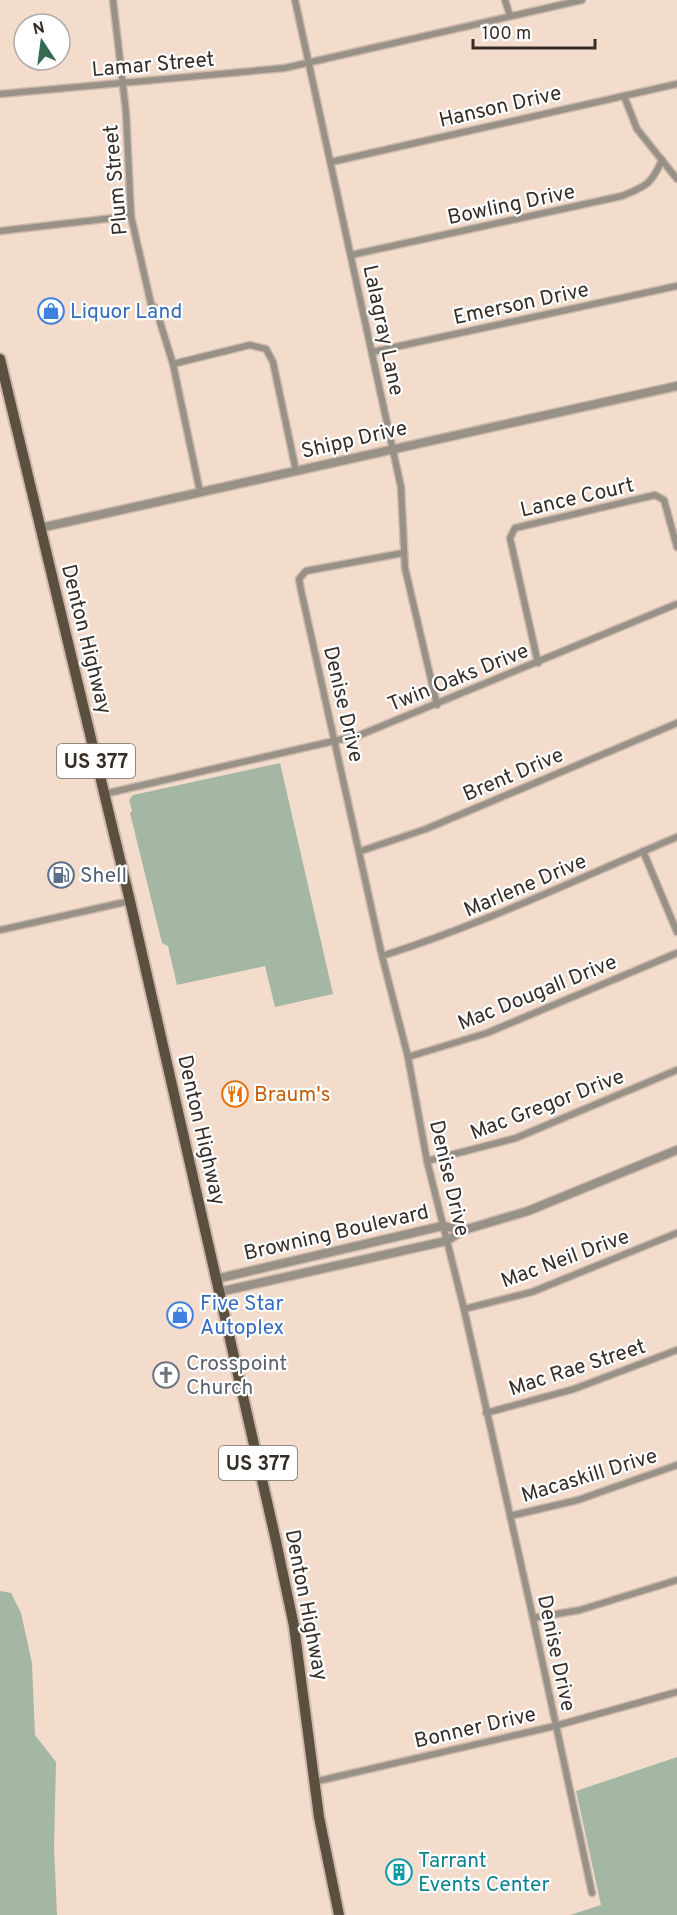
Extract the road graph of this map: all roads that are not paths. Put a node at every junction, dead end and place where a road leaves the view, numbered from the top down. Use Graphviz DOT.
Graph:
graph roads {
  1 [pos="113,0"];
  2 [pos="295,0"];
  3 [pos="505,0"];
  4 [pos="582,0"];
  5 [pos="510,16"];
  6 [pos="308,64"];
  7 [pos="123,83"];
  8 [pos="677,84"];
  9 [pos="0,94"];
  10 [pos="624,96"];
  11 [pos="662,160"];
  12 [pos="331,162"];
  13 [pos="677,179"];
  14 [pos="131,216"];
  15 [pos="0,231"];
  16 [pos="351,255"];
  17 [pos="677,286"];
  18 [pos="372,352"];
  19 [pos="0,359"];
  20 [pos="174,364"];
  21 [pos="677,386"];
  22 [pos="393,449"];
  23 [pos="296,471"];
  24 [pos="200,492"];
  25 [pos="40,528"];
  26 [pos="677,547"];
  27 [pos="403,553"];
  28 [pos="677,604"];
  29 [pos="538,663"];
  30 [pos="437,705"];
  31 [pos="677,723"];
  32 [pos="336,741"];
  33 [pos="104,794"];
  34 [pos="677,837"];
  35 [pos="361,851"];
  36 [pos="643,851"];
  37 [pos="130,901"];
  38 [pos="0,930"];
  39 [pos="677,932"];
  40 [pos="677,953"];
  41 [pos="382,956"];
  42 [pos="408,1057"];
  43 [pos="677,1070"];
  44 [pos="677,1150"];
  45 [pos="427,1161"];
  46 [pos="442,1226"];
  47 [pos="464,1230"];
  48 [pos="677,1233"];
  49 [pos="446,1241"];
  50 [pos="319,1255"];
  51 [pos="323,1269"];
  52 [pos="216,1279"];
  53 [pos="219,1292"];
  54 [pos="464,1310"];
  55 [pos="677,1350"];
  56 [pos="486,1413"];
  57 [pos="677,1465"];
  58 [pos="510,1516"];
  59 [pos="677,1580"];
  60 [pos="533,1618"];
  61 [pos="677,1692"];
  62 [pos="555,1726"];
  63 [pos="314,1782"];
  64 [pos="592,1893"];
  65 [pos="339,1915"];
  1 -- 7 [label="street, Plum Street"];
  2 -- 6 [label="street, Lalagray Lane"];
  3 -- 5 [label="street"];
  4 -- 5 [label="street, Lamar Street"];
  5 -- 6 [label="street, Lamar Street"];
  6 -- 7 [label="street, Lamar Street"];
  6 -- 12 [label="street, Lalagray Lane"];
  7 -- 9 [label="street, Lamar Street"];
  7 -- 14 [label="street, Plum Street"];
  8 -- 10 [label="street, Hanson Drive"];
  10 -- 11 [label="street"];
  10 -- 12 [label="street, Hanson Drive"];
  11 -- 13 [label="street"];
  11 -- 16 [label="street, Bowling Drive"];
  12 -- 16 [label="street, Lalagray Lane"];
  14 -- 15 [label="street"];
  14 -- 20 [label="street, Plum Street"];
  16 -- 18 [label="street, Lalagray Lane"];
  17 -- 18 [label="street, Emerson Drive"];
  18 -- 22 [label="street, Lalagray Lane"];
  19 -- 25 [label="main road, Denton Highway / US 377"];
  20 -- 23 [label="street"];
  20 -- 24 [label="street, Plum Street"];
  21 -- 22 [label="street, Shipp Drive"];
  22 -- 23 [label="street, Shipp Drive"];
  22 -- 27 [label="street, Lalagray Lane"];
  23 -- 24 [label="street, Shipp Drive"];
  24 -- 25 [label="street, Shipp Drive"];
  25 -- 33 [label="main road, Denton Highway / US 377"];
  26 -- 29 [label="street, Lance Court"];
  27 -- 30 [label="street, Lalagray Lane"];
  27 -- 32 [label="street, Denise Drive"];
  28 -- 29 [label="street, Twin Oaks Drive"];
  29 -- 30 [label="street, Twin Oaks Drive"];
  30 -- 32 [label="street, Twin Oaks Drive"];
  31 -- 35 [label="street, Brent Drive"];
  32 -- 33 [label="street, Twin Oaks Drive"];
  32 -- 35 [label="street, Denise Drive"];
  33 -- 37 [label="main road, Denton Highway / US 377"];
  34 -- 36 [label="street, Marlene Drive"];
  35 -- 41 [label="street, Denise Drive"];
  36 -- 39 [label="street"];
  36 -- 41 [label="street, Marlene Drive"];
  37 -- 38 [label="street"];
  37 -- 52 [label="main road, Denton Highway / US 377"];
  40 -- 42 [label="street, Mac Dougall Drive"];
  41 -- 42 [label="street, Denise Drive"];
  42 -- 45 [label="street, Denise Drive"];
  43 -- 45 [label="street, Mac Gregor Drive"];
  44 -- 47 [label="street, Browning Boulevard"];
  45 -- 46 [label="street, Denise Drive"];
  46 -- 47 [label="street, Browning Boulevard"];
  46 -- 49 [label="street, Denise Drive"];
  46 -- 50 [label="street, Browning Boulevard"];
  47 -- 49 [label="street, Browning Boulevard"];
  48 -- 54 [label="street, Mac Neil Drive"];
  49 -- 51 [label="street, Browning Boulevard"];
  49 -- 54 [label="street, Denise Drive"];
  50 -- 51 [label="street"];
  50 -- 52 [label="street, Browning Boulevard"];
  51 -- 53 [label="street, Browning Boulevard"];
  52 -- 53 [label="main road, Denton Highway / US 377"];
  53 -- 63 [label="main road, Denton Highway / US 377"];
  54 -- 56 [label="street, Denise Drive"];
  55 -- 56 [label="street, Mac Rae Street"];
  56 -- 58 [label="street, Denise Drive"];
  57 -- 58 [label="street, Macaskill Drive"];
  58 -- 60 [label="street, Denise Drive"];
  59 -- 60 [label="street"];
  60 -- 62 [label="street, Denise Drive"];
  61 -- 62 [label="street, Bonner Drive"];
  62 -- 63 [label="street, Bonner Drive"];
  62 -- 64 [label="street, Denise Drive"];
  63 -- 65 [label="main road, Denton Highway / US 377"];
}
